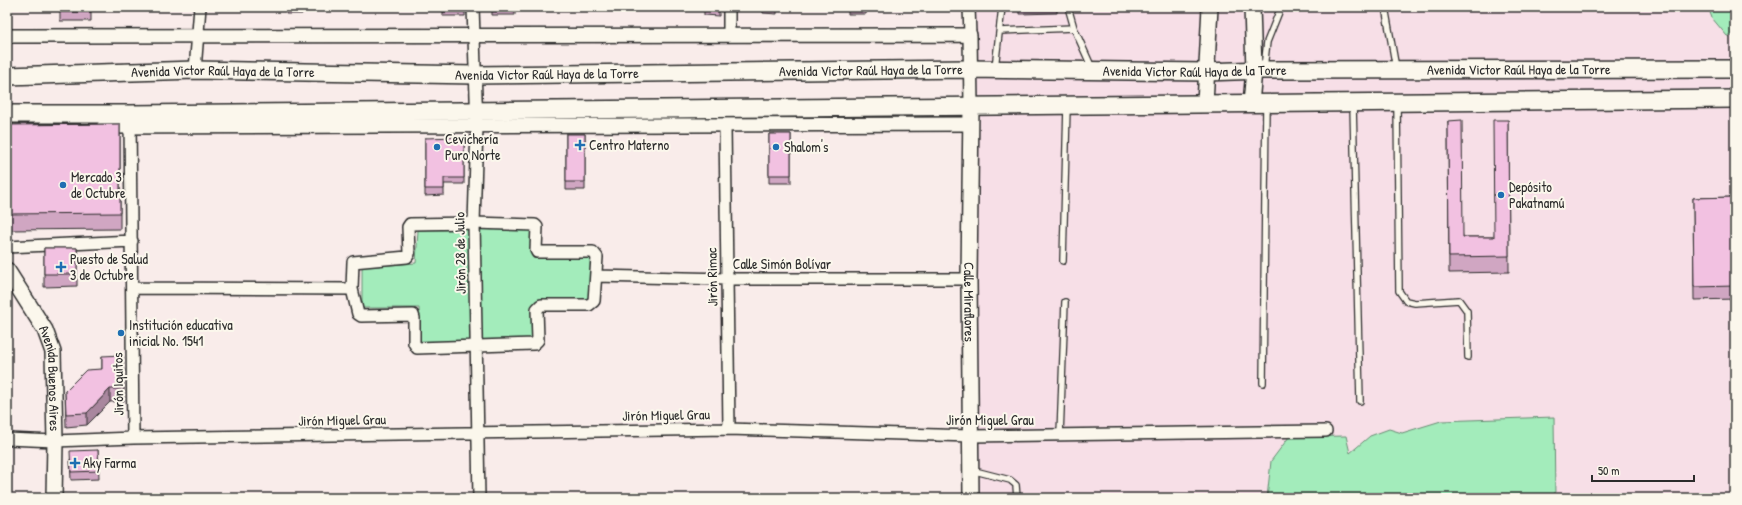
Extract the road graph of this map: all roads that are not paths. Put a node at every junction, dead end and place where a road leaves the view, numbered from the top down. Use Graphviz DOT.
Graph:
graph roads {
  1 [pos="200,7"];
  2 [pos="473,7"];
  3 [pos="729,7"];
  4 [pos="969,7"];
  5 [pos="1002,7"];
  6 [pos="1068,7"];
  7 [pos="1210,7"];
  8 [pos="1252,7"];
  9 [pos="1281,7"];
  10 [pos="1385,7"];
  11 [pos="1074,28"];
  12 [pos="1000,31"];
  13 [pos="198,35"];
  14 [pos="970,35"];
  15 [pos="7,36"];
  16 [pos="474,36"];
  17 [pos="729,36"];
  18 [pos="969,69"];
  19 [pos="995,69"];
  20 [pos="1735,69"];
  21 [pos="195,70"];
  22 [pos="1259,70"];
  23 [pos="1397,70"];
  24 [pos="1093,71"];
  25 [pos="1206,72"];
  26 [pos="7,76"];
  27 [pos="475,76"];
  28 [pos="1735,99"];
  29 [pos="1397,102"];
  30 [pos="1353,103"];
  31 [pos="1206,104"];
  32 [pos="1258,104"];
  33 [pos="1067,105"];
  34 [pos="971,106"];
  35 [pos="7,114"];
  36 [pos="476,119"];
  37 [pos="130,120"];
  38 [pos="971,124"];
  39 [pos="725,126"];
  40 [pos="84,127"];
  41 [pos="474,223"];
  42 [pos="132,241"];
  43 [pos="7,247"];
  44 [pos="1063,261"];
  45 [pos="8,274"];
  46 [pos="596,276"];
  47 [pos="727,279"];
  48 [pos="969,279"];
  49 [pos="132,288"];
  50 [pos="352,289"];
  51 [pos="1065,302"];
  52 [pos="477,346"];
  53 [pos="1468,357"];
  54 [pos="1263,383"];
  55 [pos="1360,401"];
  56 [pos="729,428"];
  57 [pos="1326,431"];
  58 [pos="477,434"];
  59 [pos="1060,435"];
  60 [pos="971,436"];
  61 [pos="134,438"];
  62 [pos="7,439"];
  63 [pos="55,441"];
  64 [pos="971,470"];
  65 [pos="54,498"];
  66 [pos="479,498"];
  67 [pos="971,498"];
  68 [pos="1017,498"];
  1 -- 13 [label="street"];
  2 -- 16 [label="street, Jirón 28 de Julio"];
  3 -- 17 [label="street"];
  4 -- 14 [label="street"];
  5 -- 12 [label="lane"];
  6 -- 11 [label="lane"];
  7 -- 25 [label="main road"];
  8 -- 22 [label="main road"];
  9 -- 22 [label="lane"];
  10 -- 23 [label="lane"];
  11 -- 12 [label="lane"];
  11 -- 24 [label="lane"];
  12 -- 19 [label="lane"];
  13 -- 15 [label="street"];
  13 -- 16 [label="street"];
  13 -- 21 [label="street"];
  14 -- 17 [label="street"];
  14 -- 18 [label="street"];
  16 -- 17 [label="street"];
  16 -- 27 [label="street, Jirón 28 de Julio"];
  18 -- 19 [label="main road, Avenida Victor Raúl Haya de la Torre"];
  18 -- 27 [label="main road, Avenida Victor Raúl Haya de la Torre"];
  18 -- 34 [label="street"];
  19 -- 24 [label="main road, Avenida Victor Raúl Haya de la Torre"];
  20 -- 23 [label="main road, Avenida Victor Raúl Haya de la Torre"];
  21 -- 26 [label="main road, Avenida Victor Raúl Haya de la Torre"];
  21 -- 27 [label="main road, Avenida Victor Raúl Haya de la Torre"];
  22 -- 23 [label="main road, Avenida Victor Raúl Haya de la Torre"];
  22 -- 25 [label="main road, Avenida Victor Raúl Haya de la Torre"];
  22 -- 32 [label="main road"];
  24 -- 25 [label="main road, Avenida Victor Raúl Haya de la Torre"];
  25 -- 31 [label="main road"];
  27 -- 36 [label="street, Jirón 28 de Julio"];
  28 -- 29 [label="main road"];
  29 -- 30 [label="main road"];
  29 -- 53 [label="lane"];
  30 -- 32 [label="main road"];
  30 -- 55 [label="lane"];
  31 -- 32 [label="main road"];
  31 -- 33 [label="main road"];
  32 -- 54 [label="lane"];
  33 -- 34 [label="main road"];
  33 -- 44 [label="lane"];
  34 -- 36 [label="main road"];
  34 -- 38 [label="main road, Calle Miraflores"];
  35 -- 37 [label="main road"];
  36 -- 37 [label="main road"];
  36 -- 39 [label="street"];
  36 -- 41 [label="street, Jirón 28 de Julio"];
  37 -- 40 [label="street"];
  37 -- 42 [label="street, Jirón Iquitos"];
  38 -- 39 [label="street"];
  38 -- 48 [label="main road, Calle Miraflores"];
  39 -- 47 [label="street, Jirón Rimac"];
  41 -- 46 [label="street"];
  41 -- 50 [label="street"];
  41 -- 52 [label="street, Jirón 28 de Julio"];
  42 -- 43 [label="street"];
  42 -- 49 [label="street, Jirón Iquitos"];
  45 -- 63 [label="main road, Avenida Buenos Aires"];
  46 -- 47 [label="street, Calle Simón Bolívar"];
  46 -- 52 [label="street"];
  47 -- 48 [label="street, Calle Simón Bolívar"];
  47 -- 56 [label="street, Jirón Rimac"];
  48 -- 60 [label="main road, Calle Miraflores"];
  49 -- 50 [label="street"];
  49 -- 61 [label="street, Jirón Iquitos"];
  50 -- 52 [label="street"];
  51 -- 59 [label="lane"];
  52 -- 58 [label="street, Jirón 28 de Julio"];
  56 -- 58 [label="street, Jirón Miguel Grau"];
  56 -- 60 [label="street, Jirón Miguel Grau"];
  57 -- 59 [label="street, Jirón Miguel Grau"];
  58 -- 61 [label="street, Jirón Miguel Grau"];
  58 -- 66 [label="street, Jirón 28 de Julio"];
  59 -- 60 [label="street, Jirón Miguel Grau"];
  60 -- 64 [label="main road, Calle Miraflores"];
  61 -- 63 [label="street, Jirón Miguel Grau"];
  62 -- 63 [label="street, Jirón Miguel Grau"];
  63 -- 65 [label="main road, Avenida Buenos Aires"];
  64 -- 67 [label="main road, Calle Miraflores"];
  64 -- 68 [label="lane"];
}
